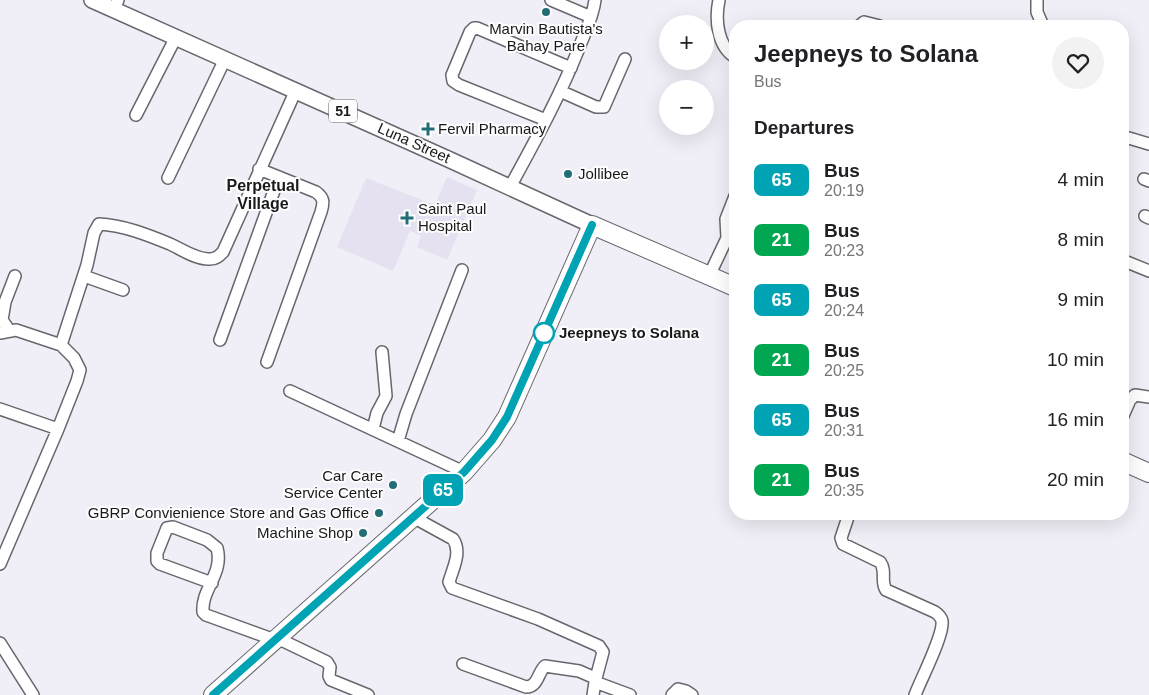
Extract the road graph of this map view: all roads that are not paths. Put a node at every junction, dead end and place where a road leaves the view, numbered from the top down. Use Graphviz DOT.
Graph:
graph roads {
  1 [pos="92,0"];
  2 [pos="552,0"];
  3 [pos="595,0"];
  4 [pos="719,0"];
  5 [pos="1037,0"];
  6 [pos="116,5"];
  7 [pos="591,17"];
  8 [pos="1040,20"];
  9 [pos="176,37"];
  10 [pos="729,52"];
  11 [pos="225,59"];
  12 [pos="625,59"];
  13 [pos="571,68"];
  14 [pos="296,90"];
  15 [pos="560,91"];
  16 [pos="136,116"];
  17 [pos="546,120"];
  18 [pos="1129,138"];
  19 [pos="1149,144"];
  20 [pos="259,169"];
  21 [pos="279,177"];
  22 [pos="168,178"];
  23 [pos="510,187"];
  24 [pos="729,211"];
  25 [pos="592,225"];
  26 [pos="1129,263"];
  27 [pos="462,270"];
  28 [pos="1149,271"];
  29 [pos="15,276"];
  30 [pos="84,276"];
  31 [pos="710,276"];
  32 [pos="729,284"];
  33 [pos="123,290"];
  34 [pos="4,331"];
  35 [pos="220,340"];
  36 [pos="60,345"];
  37 [pos="382,352"];
  38 [pos="267,362"];
  39 [pos="290,391"];
  40 [pos="1149,397"];
  41 [pos="1129,402"];
  42 [pos="0,409"];
  43 [pos="58,429"];
  44 [pos="373,429"];
  45 [pos="398,441"];
  46 [pos="1129,464"];
  47 [pos="464,472"];
  48 [pos="1149,473"];
  49 [pos="413,517"];
  50 [pos="847,520"];
  51 [pos="0,564"];
  52 [pos="212,583"];
  53 [pos="276,639"];
  54 [pos="0,643"];
  55 [pos="463,664"];
  56 [pos="595,680"];
  57 [pos="33,695"];
  58 [pos="213,695"];
  59 [pos="368,695"];
  60 [pos="593,695"];
  61 [pos="630,695"];
  62 [pos="672,695"];
  63 [pos="692,695"];
  64 [pos="915,695"];
  1 -- 6 [label="main road, Luna Street / 51"];
  2 -- 7 [label="street"];
  3 -- 7 [label="street"];
  4 -- 10 [label="street"];
  5 -- 8 [label="street"];
  6 -- 9 [label="main road, Luna Street / 51"];
  7 -- 13 [label="street"];
  9 -- 11 [label="main road, Luna Street / 51"];
  9 -- 16 [label="street"];
  11 -- 14 [label="main road, Luna Street / 51"];
  11 -- 22 [label="street"];
  12 -- 15 [label="street"];
  13 -- 15 [label="street"];
  13 -- 17 [label="street"];
  14 -- 20 [label="street"];
  14 -- 23 [label="main road, Luna Street / 51"];
  15 -- 17 [label="street"];
  17 -- 23 [label="street"];
  18 -- 19 [label="street"];
  20 -- 21 [label="street"];
  20 -- 30 [label="street"];
  21 -- 35 [label="street"];
  21 -- 38 [label="street"];
  23 -- 25 [label="main road, Luna Street / 51"];
  24 -- 31 [label="street"];
  25 -- 31 [label="highway, Luna Street / 51"];
  25 -- 47 [label="highway"];
  26 -- 28 [label="street"];
  27 -- 45 [label="street"];
  29 -- 34 [label="street"];
  30 -- 33 [label="street"];
  30 -- 36 [label="street"];
  31 -- 32 [label="highway, Luna Street / 51"];
  34 -- 36 [label="street"];
  36 -- 43 [label="street"];
  37 -- 44 [label="street"];
  39 -- 44 [label="street"];
  40 -- 41 [label="street"];
  42 -- 43 [label="street"];
  43 -- 51 [label="street"];
  44 -- 45 [label="street"];
  45 -- 47 [label="street"];
  46 -- 48 [label="highway"];
  47 -- 49 [label="highway"];
  49 -- 53 [label="highway"];
  49 -- 56 [label="street"];
  50 -- 64 [label="street"];
  52 -- 52 [label="street"];
  52 -- 53 [label="street"];
  53 -- 58 [label="highway"];
  53 -- 59 [label="street"];
  54 -- 57 [label="street"];
  55 -- 56 [label="street"];
  56 -- 60 [label="street"];
  56 -- 61 [label="street"];
  62 -- 63 [label="street"];
}
